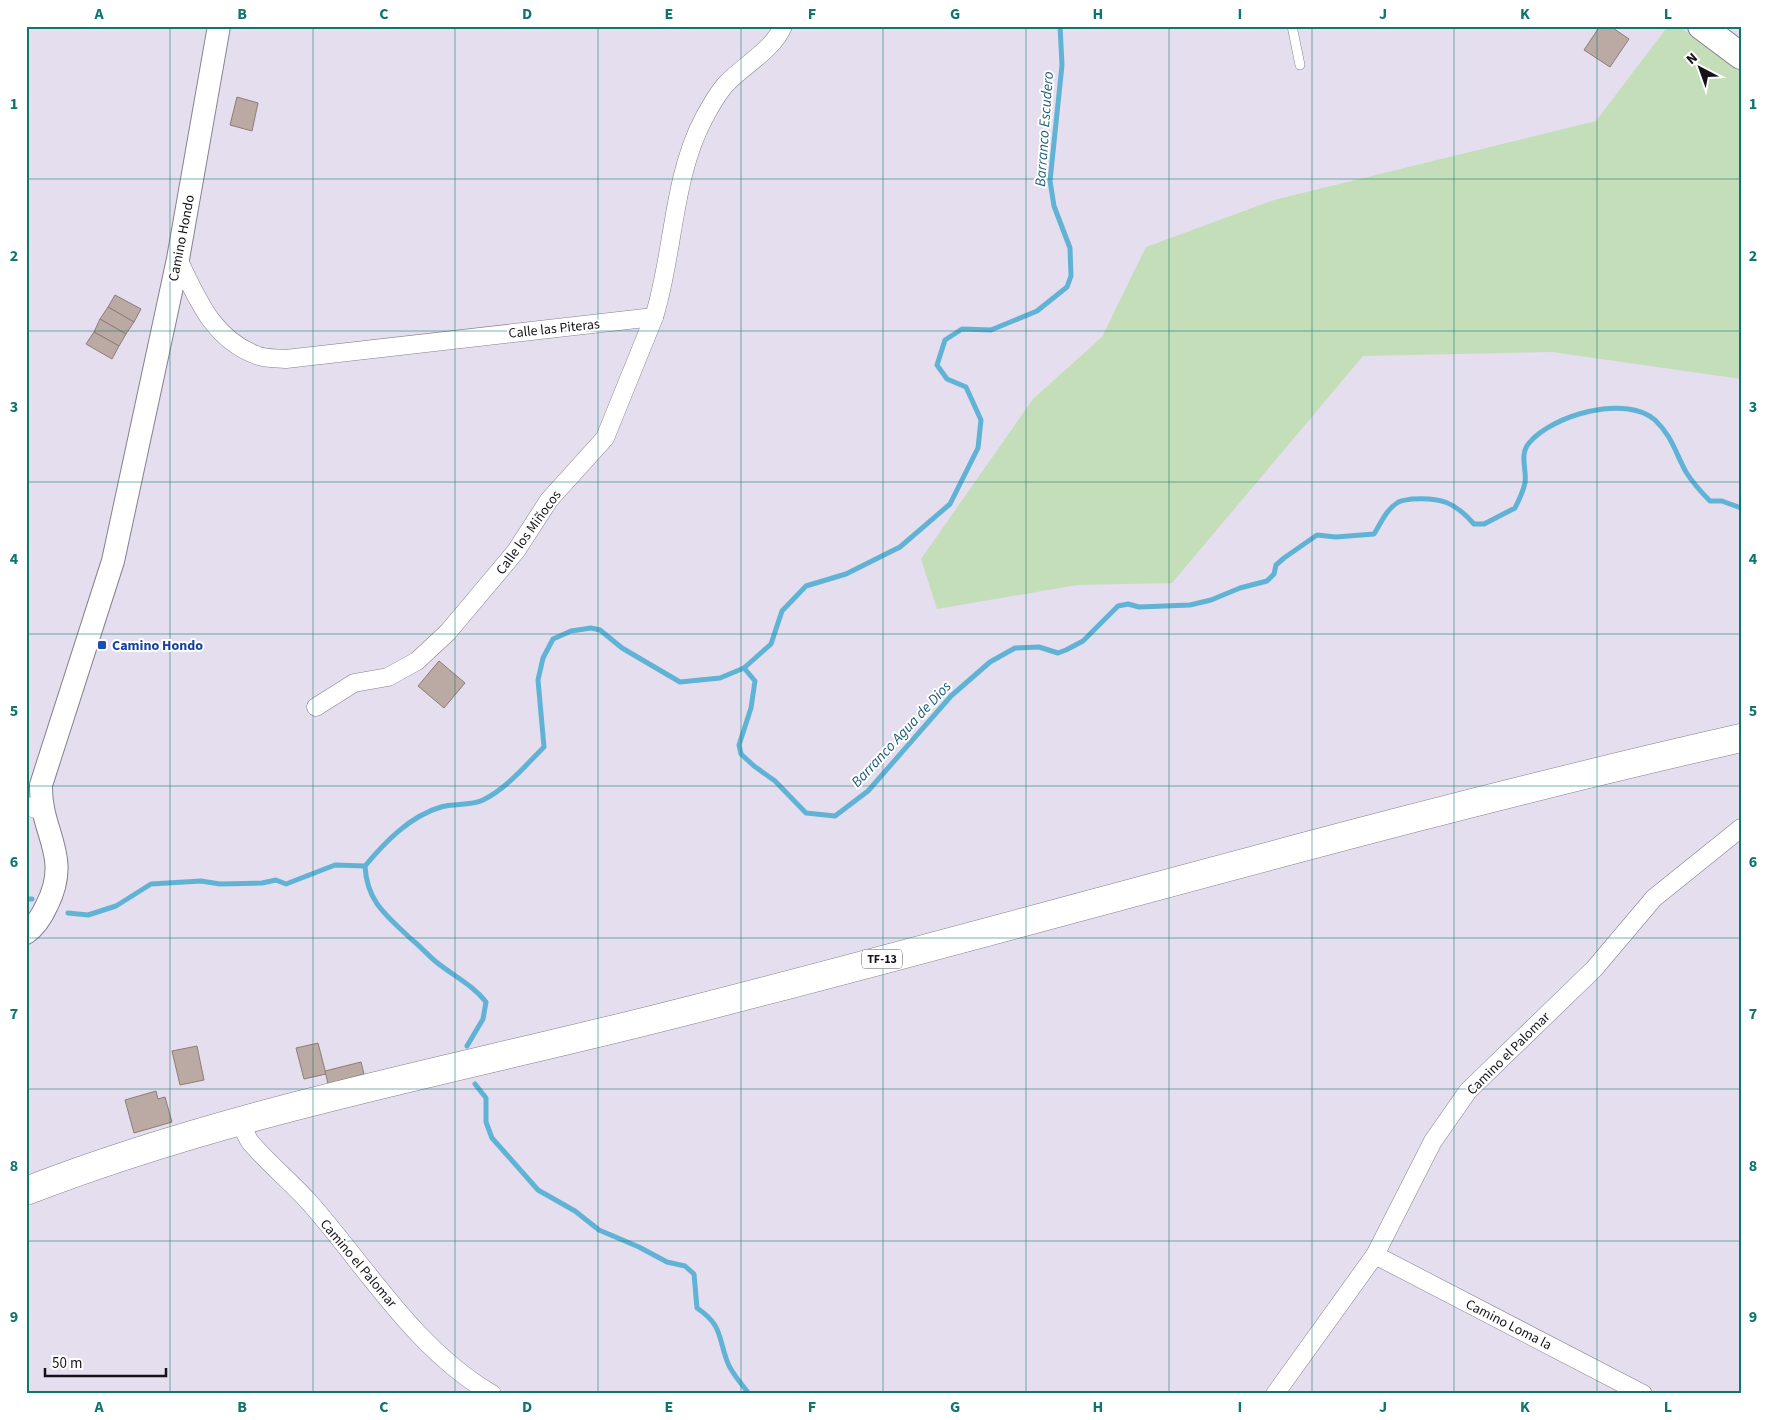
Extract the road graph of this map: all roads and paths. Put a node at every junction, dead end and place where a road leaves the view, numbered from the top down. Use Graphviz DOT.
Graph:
graph roads {
  1 [pos="218,26"];
  2 [pos="783,26"];
  3 [pos="1292,26"];
  4 [pos="1701,26"];
  5 [pos="1741,56"];
  6 [pos="1300,65"];
  7 [pos="178,259"];
  8 [pos="654,317"];
  9 [pos="316,707"];
  10 [pos="1741,738"];
  11 [pos="34,808"];
  12 [pos="1741,828"];
  13 [pos="26,933"];
  14 [pos="239,1119"];
  15 [pos="26,1191"];
  16 [pos="1375,1255"];
  17 [pos="492,1394"];
  18 [pos="1275,1394"];
  19 [pos="1643,1394"];
  1 -- 7 [label="street, Camino Hondo"];
  2 -- 8 [label="street"];
  3 -- 6 [label="lane"];
  4 -- 5 [label="main road"];
  7 -- 8 [label="street, Calle las Piteras"];
  7 -- 11 [label="street, Camino Hondo"];
  8 -- 9 [label="street, Calle los Miñocos"];
  10 -- 14 [label="main road, TF-13"];
  11 -- 13 [label="street, Camino Hondo"];
  12 -- 16 [label="street, Camino el Palomar"];
  14 -- 15 [label="main road, TF-13"];
  14 -- 17 [label="street, Camino el Palomar"];
  16 -- 18 [label="street, Camino el Palomar"];
  16 -- 19 [label="street, Camino Loma la"];
}
